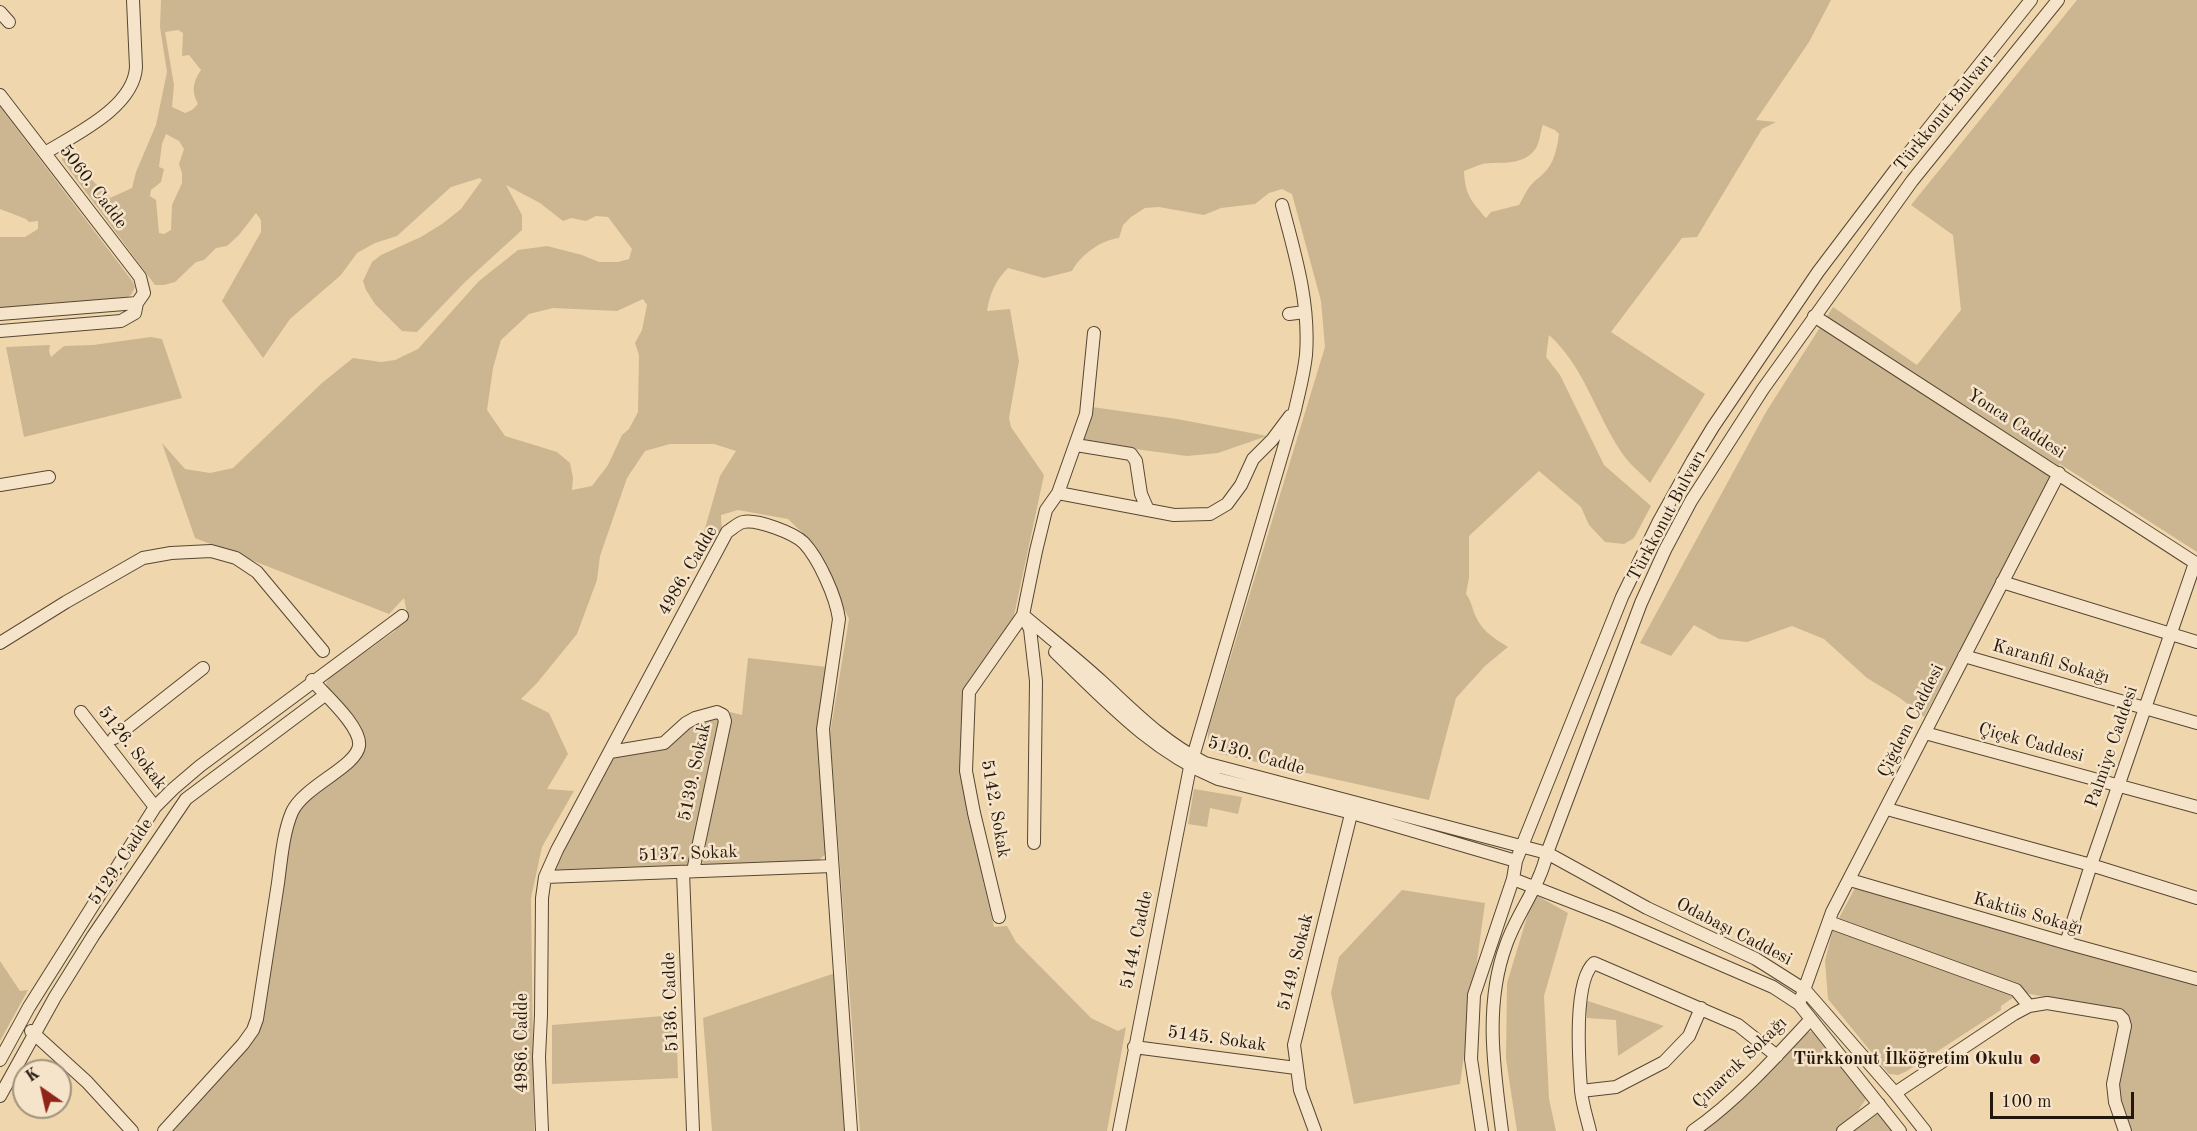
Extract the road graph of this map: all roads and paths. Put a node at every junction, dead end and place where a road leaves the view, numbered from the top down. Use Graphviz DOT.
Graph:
graph roads {
  1 [pos="133,0"];
  2 [pos="2031,0"];
  3 [pos="2058,0"];
  4 [pos="0,12"];
  5 [pos="9,22"];
  6 [pos="0,95"];
  7 [pos="45,153"];
  8 [pos="1282,205"];
  9 [pos="137,303"];
  10 [pos="1305,312"];
  11 [pos="0,314"];
  12 [pos="1289,314"];
  13 [pos="1814,316"];
  14 [pos="0,331"];
  15 [pos="1094,333"];
  16 [pos="1295,410"];
  17 [pos="1076,445"];
  18 [pos="2059,473"];
  19 [pos="49,477"];
  20 [pos="0,485"];
  21 [pos="1058,493"];
  22 [pos="1148,510"];
  23 [pos="2196,564"];
  24 [pos="2002,582"];
  25 [pos="1023,615"];
  26 [pos="402,616"];
  27 [pos="1030,629"];
  28 [pos="2171,633"];
  29 [pos="2197,642"];
  30 [pos="0,643"];
  31 [pos="323,651"];
  32 [pos="1964,657"];
  33 [pos="203,668"];
  34 [pos="312,680"];
  35 [pos="325,695"];
  36 [pos="2145,708"];
  37 [pos="81,712"];
  38 [pos="2197,723"];
  39 [pos="1925,733"];
  40 [pos="114,738"];
  41 [pos="610,752"];
  42 [pos="1192,762"];
  43 [pos="2118,785"];
  44 [pos="155,807"];
  45 [pos="2197,807"];
  46 [pos="1353,808"];
  47 [pos="1887,809"];
  48 [pos="1034,843"];
  49 [pos="1522,847"];
  50 [pos="1546,853"];
  51 [pos="1516,861"];
  52 [pos="2091,865"];
  53 [pos="832,866"];
  54 [pos="688,872"];
  55 [pos="545,878"];
  56 [pos="1513,879"];
  57 [pos="1850,880"];
  58 [pos="1534,887"];
  59 [pos="2197,898"];
  60 [pos="999,917"];
  61 [pos="1829,922"];
  62 [pos="2066,944"];
  63 [pos="2197,979"];
  64 [pos="1805,990"];
  65 [pos="1799,1004"];
  66 [pos="2029,1006"];
  67 [pos="1701,1008"];
  68 [pos="1811,1019"];
  69 [pos="20,1025"];
  70 [pos="35,1033"];
  71 [pos="1134,1047"];
  72 [pos="1777,1056"];
  73 [pos="0,1060"];
  74 [pos="1296,1068"];
  75 [pos="1581,1091"];
  76 [pos="1895,1093"];
  77 [pos="0,1096"];
  78 [pos="1879,1104"];
  79 [pos="132,1131"];
  80 [pos="164,1131"];
  81 [pos="542,1131"];
  82 [pos="693,1131"];
  83 [pos="851,1131"];
  84 [pos="1119,1131"];
  85 [pos="1315,1131"];
  86 [pos="1482,1131"];
  87 [pos="1502,1131"];
  88 [pos="1590,1131"];
  89 [pos="1693,1131"];
  90 [pos="1843,1131"];
  91 [pos="1900,1131"];
  92 [pos="1925,1131"];
  93 [pos="2125,1131"];
  1 -- 7 [label="street"];
  2 -- 49 [label="street, Türkkonut Bulvarı"];
  3 -- 13 [label="street, Türkkonut Bulvarı"];
  4 -- 5 [label="street"];
  6 -- 7 [label="street, 5060. Cadde"];
  7 -- 9 [label="street, 5060. Cadde"];
  8 -- 10 [label="street, 5144. Cadde"];
  9 -- 11 [label="street"];
  9 -- 14 [label="street"];
  10 -- 12 [label="street"];
  10 -- 16 [label="street, 5144. Cadde"];
  13 -- 18 [label="street, Yonca Caddesi"];
  13 -- 50 [label="street, Türkkonut Bulvarı"];
  15 -- 17 [label="street"];
  16 -- 22 [label="street"];
  16 -- 42 [label="street, 5144. Cadde"];
  17 -- 21 [label="street"];
  17 -- 22 [label="street"];
  18 -- 23 [label="street, Yonca Caddesi"];
  18 -- 24 [label="street, Çiğdem Caddesi"];
  19 -- 20 [label="street"];
  21 -- 22 [label="street"];
  21 -- 25 [label="street"];
  23 -- 28 [label="street, Palmiye Caddesi"];
  24 -- 28 [label="street"];
  24 -- 32 [label="street, Çiğdem Caddesi"];
  25 -- 27 [label="street"];
  25 -- 42 [label="street, 5130. Cadde"];
  25 -- 60 [label="street, 5142. Sokak"];
  26 -- 34 [label="street, 5129. Cadde"];
  27 -- 42 [label="street, 5130. Cadde"];
  27 -- 48 [label="street"];
  28 -- 29 [label="street"];
  28 -- 36 [label="street, Palmiye Caddesi"];
  30 -- 31 [label="street"];
  32 -- 36 [label="street, Karanfil Sokağı"];
  32 -- 39 [label="street, Çiğdem Caddesi"];
  33 -- 40 [label="street"];
  34 -- 35 [label="street"];
  34 -- 44 [label="street, 5129. Cadde"];
  35 -- 70 [label="street, 5129. Cadde"];
  35 -- 80 [label="street"];
  36 -- 38 [label="street, Karanfil Sokağı"];
  36 -- 43 [label="street, Palmiye Caddesi"];
  37 -- 44 [label="street, 5126. Sokak"];
  39 -- 43 [label="street, Çiçek Caddesi"];
  39 -- 47 [label="street, Çiğdem Caddesi"];
  41 -- 53 [label="street, 4986. Cadde"];
  41 -- 54 [label="street, 5139. Sokak"];
  41 -- 55 [label="street, 4986. Cadde"];
  42 -- 46 [label="street, 5130. Cadde"];
  42 -- 71 [label="street, 5144. Cadde"];
  43 -- 45 [label="street, Çiçek Caddesi"];
  43 -- 52 [label="street, Palmiye Caddesi"];
  44 -- 69 [label="street, 5129. Cadde"];
  46 -- 49 [label="street, 5130. Cadde"];
  46 -- 51 [label="street, 5130. Cadde"];
  46 -- 74 [label="street, 5149. Sokak"];
  47 -- 52 [label="street"];
  47 -- 57 [label="street, Çiğdem Caddesi"];
  49 -- 50 [label="street, Odabaşı Caddesi"];
  49 -- 51 [label="street, Türkkonut Bulvarı"];
  50 -- 58 [label="street, Türkkonut Bulvarı"];
  50 -- 64 [label="street, Odabaşı Caddesi"];
  51 -- 56 [label="street, Türkkonut Bulvarı"];
  52 -- 59 [label="street"];
  52 -- 62 [label="street, Palmiye Caddesi"];
  53 -- 54 [label="street, 5137. Sokak"];
  53 -- 83 [label="street, 4986. Cadde"];
  54 -- 55 [label="street, 5137. Sokak"];
  54 -- 82 [label="street, 5136. Cadde"];
  55 -- 81 [label="street, 4986. Cadde"];
  56 -- 58 [label="street, Odabaşı Caddesi"];
  56 -- 86 [label="street, Türkkonut Bulvarı"];
  57 -- 61 [label="street, Çiğdem Caddesi"];
  57 -- 62 [label="street, Kaktüs Sokağı"];
  58 -- 65 [label="street, Odabaşı Caddesi"];
  58 -- 87 [label="street, Türkkonut Bulvarı"];
  61 -- 64 [label="street, Çiğdem Caddesi"];
  61 -- 66 [label="street"];
  62 -- 63 [label="street, Kaktüs Sokağı"];
  64 -- 65 [label="street, Çiğdem Caddesi"];
  64 -- 76 [label="street, Odabaşı Caddesi"];
  65 -- 68 [label="street, Odabaşı Caddesi"];
  66 -- 76 [label="street"];
  66 -- 93 [label="street"];
  67 -- 72 [label="street"];
  67 -- 75 [label="street"];
  67 -- 75 [label="street"];
  68 -- 72 [label="street, Çınarcık Sokağı"];
  68 -- 78 [label="street, Odabaşı Caddesi"];
  69 -- 70 [label="street"];
  69 -- 73 [label="street, 5129. Cadde"];
  70 -- 77 [label="street, 5129. Cadde"];
  70 -- 79 [label="street"];
  71 -- 74 [label="street, 5145. Sokak"];
  71 -- 84 [label="street, 5144. Cadde"];
  72 -- 89 [label="street, Çınarcık Sokağı"];
  74 -- 85 [label="street, 5149. Sokak"];
  75 -- 88 [label="street"];
  76 -- 92 [label="street, Odabaşı Caddesi"];
  78 -- 90 [label="street"];
  78 -- 91 [label="street, Odabaşı Caddesi"];
}
